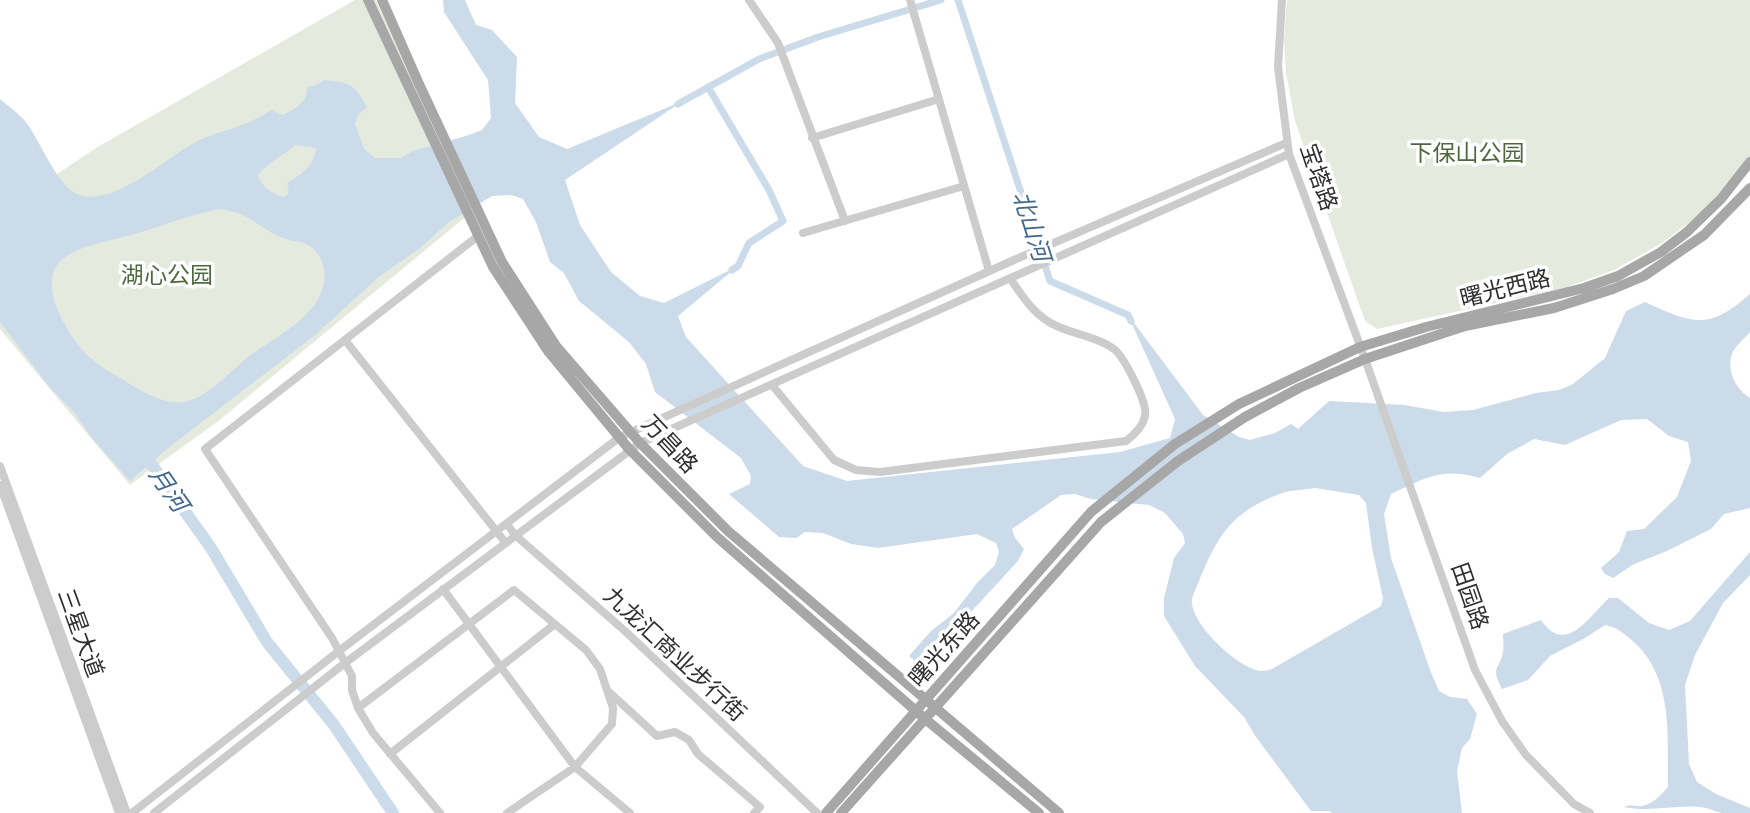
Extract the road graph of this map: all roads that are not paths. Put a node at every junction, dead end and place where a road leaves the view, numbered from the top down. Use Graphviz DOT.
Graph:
graph roads {
  1 [pos="368,0"];
  2 [pos="382,0"];
  3 [pos="749,0"];
  4 [pos="910,0"];
  5 [pos="1282,0"];
  6 [pos="939,99"];
  7 [pos="812,138"];
  8 [pos="440,142"];
  9 [pos="1286,143"];
  10 [pos="1289,154"];
  11 [pos="1750,162"];
  12 [pos="964,186"];
  13 [pos="1750,188"];
  14 [pos="845,221"];
  15 [pos="478,223"];
  16 [pos="803,233"];
  17 [pos="478,236"];
  18 [pos="989,271"];
  19 [pos="1010,278"];
  20 [pos="345,340"];
  21 [pos="1360,347"];
  22 [pos="1365,359"];
  23 [pos="772,385"];
  24 [pos="1238,404"];
  25 [pos="1245,417"];
  26 [pos="631,431"];
  27 [pos="620,437"];
  28 [pos="640,443"];
  29 [pos="629,449"];
  30 [pos="0,466"];
  31 [pos="0,485"];
  32 [pos="11,516"];
  33 [pos="0,517"];
  34 [pos="506,524"];
  35 [pos="497,531"];
  36 [pos="515,535"];
  37 [pos="505,542"];
  38 [pos="443,589"];
  39 [pos="469,624"];
  40 [pos="555,624"];
  41 [pos="338,651"];
  42 [pos="345,663"];
  43 [pos="501,667"];
  44 [pos="608,691"];
  45 [pos="925,699"];
  46 [pos="934,707"];
  47 [pos="358,708"];
  48 [pos="915,710"];
  49 [pos="924,719"];
  50 [pos="390,754"];
  51 [pos="576,767"];
  52 [pos="120,813"];
  53 [pos="127,813"];
  54 [pos="132,813"];
  55 [pos="154,813"];
  56 [pos="440,813"];
  57 [pos="507,813"];
  58 [pos="630,813"];
  59 [pos="754,813"];
  60 [pos="817,813"];
  61 [pos="826,813"];
  62 [pos="841,813"];
  63 [pos="1039,813"];
  64 [pos="1059,813"];
  65 [pos="1590,813"];
  1 -- 8 [label="main road, 万昌路"];
  2 -- 8 [label="main road, 万昌路"];
  3 -- 7 [label="street"];
  4 -- 6 [label="street"];
  5 -- 9 [label="street, 宝塔路"];
  6 -- 7 [label="street"];
  6 -- 12 [label="street"];
  7 -- 14 [label="street"];
  8 -- 15 [label="main road, 万昌路"];
  9 -- 10 [label="street, 宝塔路"];
  9 -- 18 [label="street"];
  10 -- 19 [label="street"];
  10 -- 21 [label="street, 宝塔路"];
  11 -- 21 [label="main road, 曙光西路"];
  12 -- 14 [label="street"];
  12 -- 18 [label="street"];
  13 -- 22 [label="main road, 曙光西路"];
  14 -- 16 [label="street"];
  15 -- 17 [label="main road, 万昌路"];
  15 -- 26 [label="main road, 万昌路"];
  17 -- 20 [label="street"];
  17 -- 27 [label="main road, 万昌路"];
  18 -- 26 [label="street"];
  19 -- 23 [label="street"];
  19 -- 23 [label="street"];
  20 -- 35 [label="street"];
  20 -- 41 [label="street"];
  21 -- 22 [label="street, 宝塔路"];
  21 -- 24 [label="main road, 曙光西路"];
  22 -- 25 [label="main road, 曙光西路"];
  22 -- 65 [label="street, 田园路"];
  23 -- 28 [label="street"];
  24 -- 45 [label="main road, 曙光东路"];
  25 -- 46 [label="main road, 曙光东路"];
  26 -- 27 [label="street"];
  26 -- 28 [label="main road, 万昌路"];
  27 -- 29 [label="main road, 万昌路"];
  27 -- 34 [label="street"];
  28 -- 29 [label="street"];
  28 -- 45 [label="main road, 万昌路"];
  29 -- 36 [label="street"];
  29 -- 48 [label="main road, 万昌路"];
  30 -- 53 [label="street, 三星大道"];
  31 -- 32 [label="street, 三星大道"];
  32 -- 33 [label="street"];
  32 -- 52 [label="street, 三星大道"];
  34 -- 35 [label="street"];
  34 -- 36 [label="street, 九龙汇商业步行街"];
  35 -- 37 [label="street"];
  35 -- 41 [label="street"];
  36 -- 37 [label="street"];
  36 -- 60 [label="street, 九龙汇商业步行街"];
  37 -- 38 [label="street"];
  38 -- 39 [label="street"];
  38 -- 42 [label="street"];
  39 -- 40 [label="street"];
  39 -- 43 [label="street"];
  39 -- 47 [label="street"];
  40 -- 43 [label="street"];
  40 -- 44 [label="street"];
  41 -- 42 [label="street"];
  41 -- 54 [label="street"];
  42 -- 47 [label="street"];
  42 -- 55 [label="street"];
  43 -- 50 [label="street"];
  43 -- 51 [label="street"];
  44 -- 51 [label="street"];
  44 -- 59 [label="street"];
  45 -- 46 [label="main road, 万昌路"];
  45 -- 48 [label="main road, 曙光东路"];
  46 -- 49 [label="main road, 曙光东路"];
  46 -- 64 [label="main road, 万昌路"];
  47 -- 50 [label="street"];
  48 -- 49 [label="main road, 万昌路"];
  48 -- 61 [label="main road, 曙光东路"];
  49 -- 62 [label="main road, 曙光东路"];
  49 -- 63 [label="main road, 万昌路"];
  50 -- 56 [label="street"];
  51 -- 57 [label="street"];
  51 -- 58 [label="street"];
}
